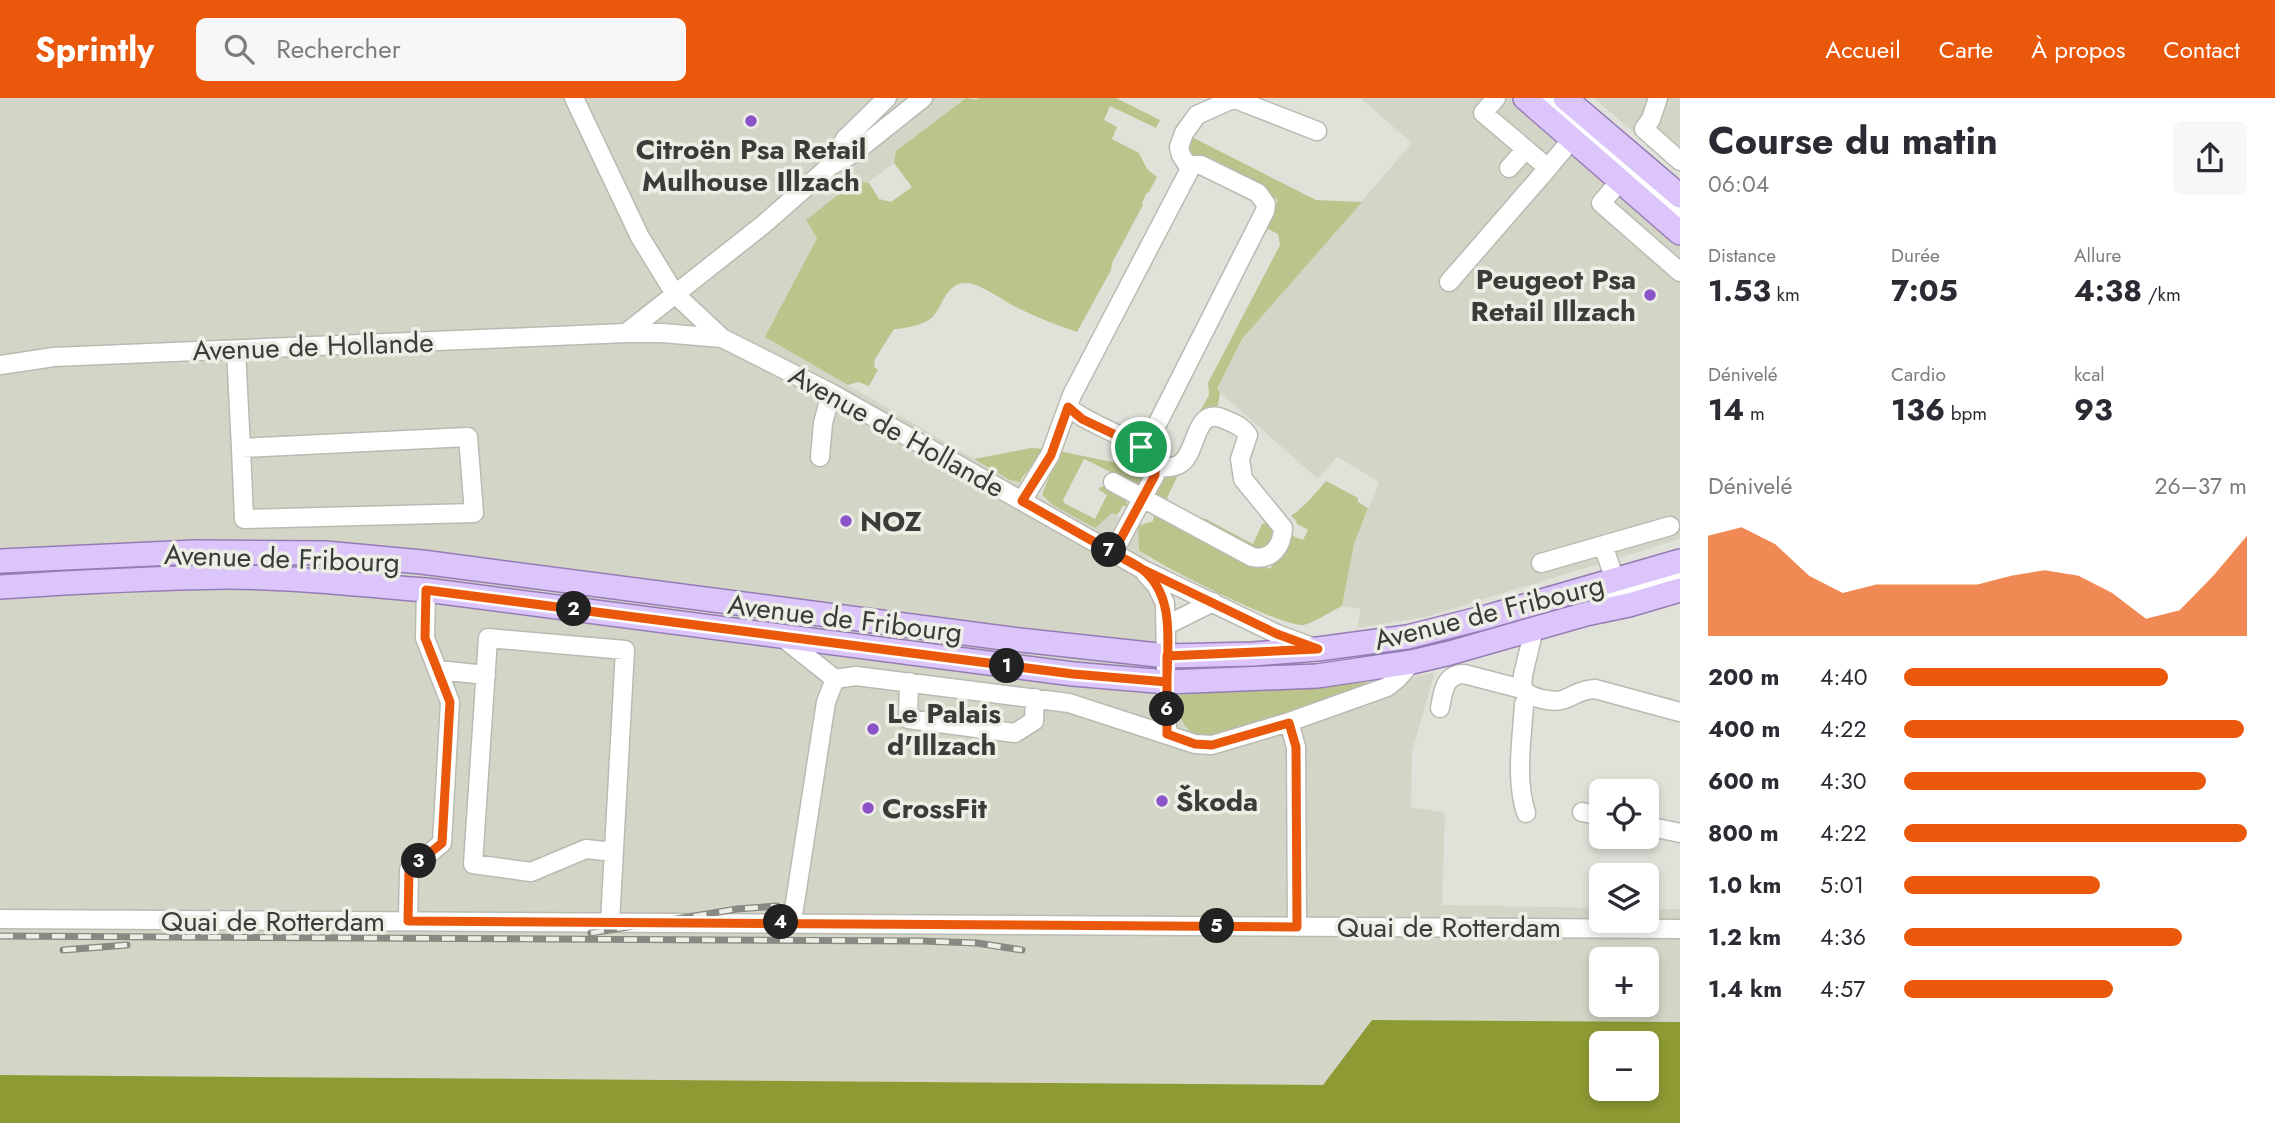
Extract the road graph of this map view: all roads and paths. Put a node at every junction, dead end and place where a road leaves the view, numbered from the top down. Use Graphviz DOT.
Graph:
graph roads {
  1 [pos="574,98"];
  2 [pos="887,98"];
  3 [pos="923,98"];
  4 [pos="1496,98"];
  5 [pos="1525,98"];
  6 [pos="1544,98"];
  7 [pos="1566,98"];
  8 [pos="1658,98"];
  9 [pos="1235,99"];
  10 [pos="1317,131"];
  11 [pos="1572,139"];
  12 [pos="1526,149"];
  13 [pos="1680,161"];
  14 [pos="830,166"];
  15 [pos="1509,168"];
  16 [pos="1548,168"];
  17 [pos="1190,169"];
  18 [pos="1620,181"];
  19 [pos="1680,196"];
  20 [pos="1680,214"];
  21 [pos="1680,233"];
  22 [pos="1680,272"];
  23 [pos="1449,282"];
  24 [pos="676,294"];
  25 [pos="626,333"];
  26 [pos="722,338"];
  27 [pos="236,350"];
  28 [pos="0,365"];
  29 [pos="831,393"];
  30 [pos="1068,407"];
  31 [pos="242,448"];
  32 [pos="1144,450"];
  33 [pos="820,457"];
  34 [pos="1156,468"];
  35 [pos="1113,482"];
  36 [pos="1027,494"];
  37 [pos="1143,498"];
  38 [pos="1670,526"];
  39 [pos="1603,545"];
  40 [pos="1113,553"];
  41 [pos="0,561"];
  42 [pos="1680,561"];
  43 [pos="1541,563"];
  44 [pos="1142,569"];
  45 [pos="1680,574"];
  46 [pos="1615,580"];
  47 [pos="0,587"];
  48 [pos="426,590"];
  49 [pos="1680,590"];
  50 [pos="1213,602"];
  51 [pos="1586,614"];
  52 [pos="1167,625"];
  53 [pos="1534,629"];
  54 [pos="782,637"];
  55 [pos="1318,649"];
  56 [pos="1167,656"];
  57 [pos="1412,662"];
  58 [pos="438,670"];
  59 [pos="486,675"];
  60 [pos="835,679"];
  61 [pos="909,682"];
  62 [pos="1167,682"];
  63 [pos="1526,692"];
  64 [pos="1035,698"];
  65 [pos="1440,708"];
  66 [pos="1680,712"];
  67 [pos="1289,723"];
  68 [pos="1167,734"];
  69 [pos="1582,812"];
  70 [pos="1526,813"];
  71 [pos="1589,813"];
  72 [pos="1659,829"];
  73 [pos="1680,833"];
  74 [pos="614,852"];
  75 [pos="1297,918"];
  76 [pos="0,919"];
  77 [pos="408,921"];
  78 [pos="610,922"];
  79 [pos="792,922"];
  80 [pos="1680,929"];
  1 -- 24 [label="street, Avenue de Hollande"];
  2 -- 14 [label="street"];
  3 -- 14 [label="street"];
  4 -- 12 [label="street"];
  5 -- 11 [label="main road"];
  6 -- 20 [label="street"];
  7 -- 19 [label="main road"];
  8 -- 13 [label="street"];
  9 -- 10 [label="street"];
  9 -- 17 [label="street"];
  11 -- 16 [label="street"];
  11 -- 18 [label="main road"];
  12 -- 15 [label="street"];
  12 -- 16 [label="street"];
  14 -- 24 [label="street"];
  16 -- 23 [label="street"];
  17 -- 30 [label="street"];
  17 -- 32 [label="street"];
  18 -- 21 [label="main road"];
  18 -- 22 [label="street"];
  24 -- 25 [label="street"];
  24 -- 26 [label="street, Avenue de Hollande"];
  25 -- 26 [label="street, Avenue de Hollande"];
  25 -- 27 [label="street, Avenue de Hollande"];
  26 -- 29 [label="street, Avenue de Hollande"];
  27 -- 28 [label="street, Avenue de Hollande"];
  27 -- 31 [label="street"];
  29 -- 33 [label="street"];
  29 -- 36 [label="street, Avenue de Hollande"];
  30 -- 32 [label="street"];
  30 -- 36 [label="street"];
  31 -- 31 [label="street"];
  32 -- 34 [label="street"];
  34 -- 37 [label="street"];
  34 -- 37 [label="street"];
  35 -- 37 [label="street"];
  36 -- 40 [label="street, Avenue de Hollande"];
  37 -- 40 [label="street"];
  38 -- 39 [label="street"];
  39 -- 43 [label="street"];
  39 -- 46 [label="street"];
  40 -- 44 [label="street, Avenue de Hollande"];
  41 -- 56 [label="main road, Avenue de Fribourg"];
  42 -- 46 [label="main road, Avenue de Fribourg"];
  44 -- 50 [label="street, Avenue de Hollande"];
  44 -- 52 [label="street, Avenue de Hollande"];
  45 -- 51 [label="street"];
  46 -- 55 [label="main road, Avenue de Fribourg"];
  47 -- 48 [label="main road, Avenue de Fribourg"];
  48 -- 54 [label="main road, Avenue de Fribourg"];
  48 -- 58 [label="street"];
  49 -- 51 [label="main road, Avenue de Fribourg"];
  50 -- 52 [label="street"];
  50 -- 55 [label="street, Avenue de Hollande"];
  51 -- 53 [label="main road, Avenue de Fribourg"];
  52 -- 56 [label="street, Avenue de Hollande"];
  53 -- 57 [label="main road, Avenue de Fribourg"];
  53 -- 63 [label="street"];
  54 -- 60 [label="street"];
  54 -- 62 [label="main road, Avenue de Fribourg"];
  55 -- 56 [label="main road, Avenue de Fribourg"];
  56 -- 62 [label="street, Avenue de Hollande"];
  57 -- 62 [label="main road, Avenue de Fribourg"];
  57 -- 67 [label="street"];
  58 -- 59 [label="street"];
  58 -- 77 [label="street"];
  59 -- 74 [label="street"];
  59 -- 74 [label="street"];
  60 -- 61 [label="street"];
  60 -- 79 [label="street"];
  61 -- 64 [label="street"];
  61 -- 64 [label="street"];
  62 -- 68 [label="street, Avenue de Hollande"];
  63 -- 65 [label="street"];
  63 -- 66 [label="street"];
  63 -- 70 [label="street"];
  64 -- 68 [label="street"];
  67 -- 68 [label="street"];
  67 -- 75 [label="street"];
  69 -- 71 [label="street"];
  72 -- 73 [label="street"];
  74 -- 78 [label="street"];
  75 -- 79 [label="street, Quai de Rotterdam"];
  75 -- 80 [label="street, Quai de Rotterdam"];
  76 -- 77 [label="street, Quai de Rotterdam"];
  77 -- 78 [label="street, Quai de Rotterdam"];
  78 -- 79 [label="street, Quai de Rotterdam"];
}
